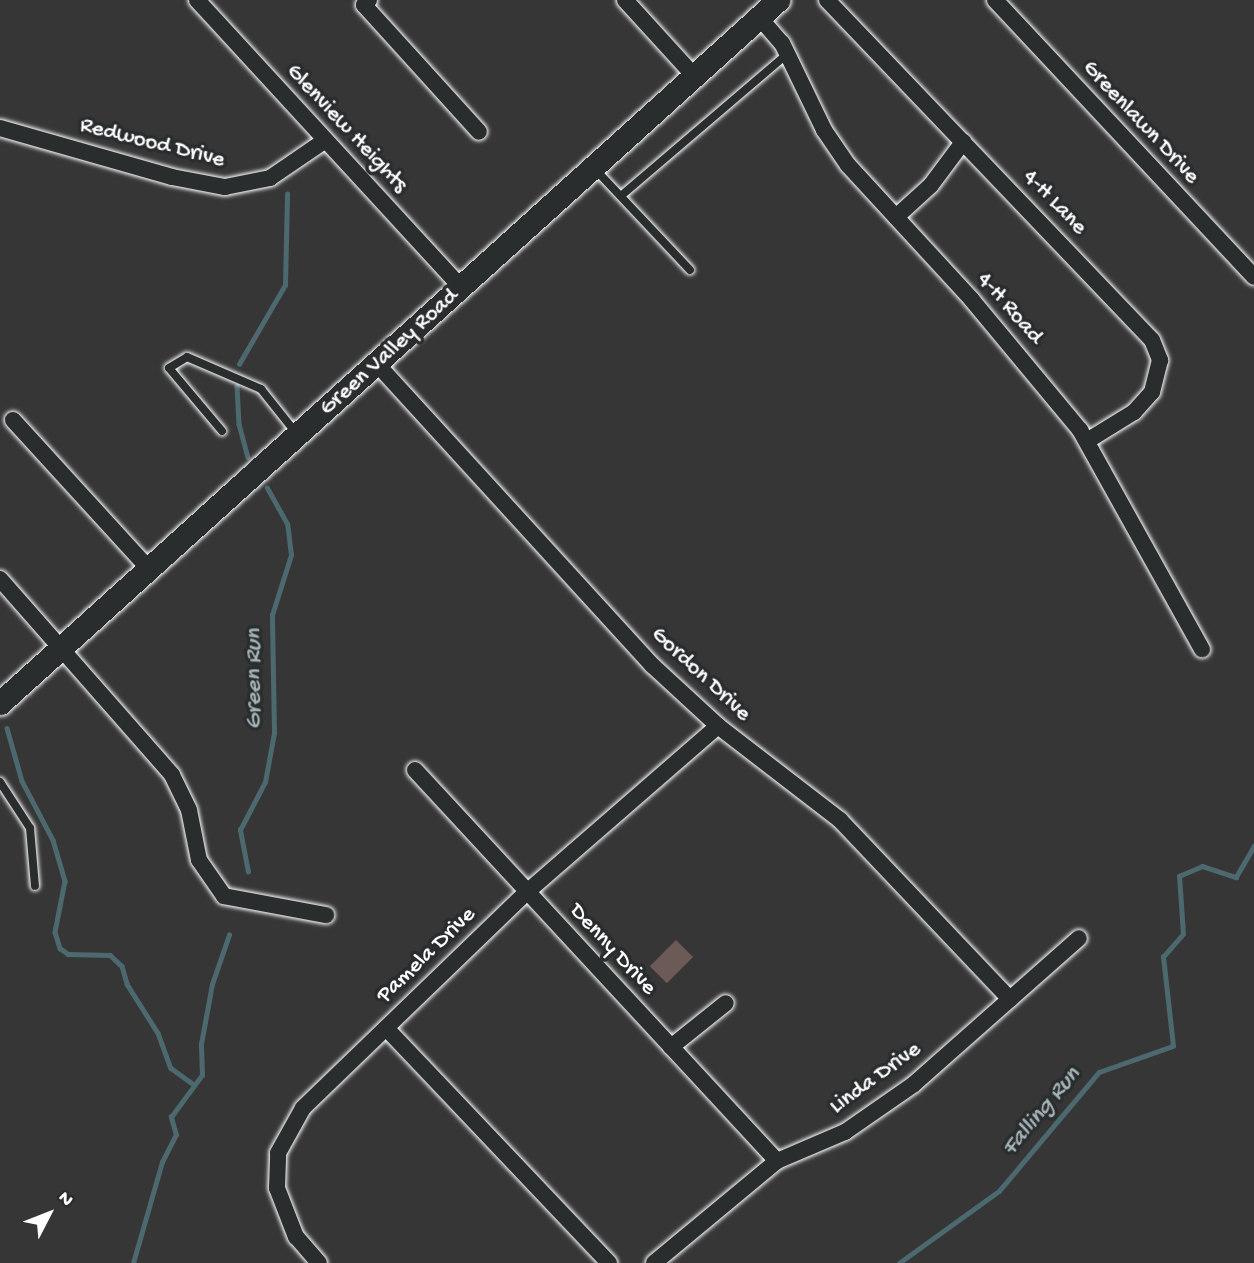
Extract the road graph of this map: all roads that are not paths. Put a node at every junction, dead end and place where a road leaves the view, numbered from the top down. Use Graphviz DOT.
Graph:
graph roads {
  1 [pos="197,0"];
  2 [pos="369,0"];
  3 [pos="625,0"];
  4 [pos="778,0"];
  5 [pos="827,0"];
  6 [pos="995,0"];
  7 [pos="759,17"];
  8 [pos="788,53"];
  9 [pos="695,77"];
  10 [pos="0,128"];
  11 [pos="479,132"];
  12 [pos="324,141"];
  13 [pos="963,142"];
  14 [pos="594,168"];
  15 [pos="622,195"];
  16 [pos="896,217"];
  17 [pos="690,270"];
  18 [pos="1254,277"];
  19 [pos="462,288"];
  20 [pos="377,364"];
  21 [pos="13,420"];
  22 [pos="222,431"];
  23 [pos="298,436"];
  24 [pos="1087,441"];
  25 [pos="149,570"];
  26 [pos="0,579"];
  27 [pos="62,647"];
  28 [pos="1202,649"];
  29 [pos="0,703"];
  30 [pos="718,726"];
  31 [pos="415,770"];
  32 [pos="0,782"];
  33 [pos="34,886"];
  34 [pos="527,892"];
  35 [pos="326,915"];
  36 [pos="1079,938"];
  37 [pos="1010,999"];
  38 [pos="726,1003"];
  39 [pos="386,1028"];
  40 [pos="671,1047"];
  41 [pos="777,1161"];
  42 [pos="319,1263"];
  43 [pos="609,1263"];
  44 [pos="654,1263"];
  1 -- 12 [label="street, Glenview Heights"];
  2 -- 11 [label="street"];
  3 -- 9 [label="street"];
  4 -- 7 [label="street, Green Valley Road"];
  5 -- 13 [label="street, 4-H Lane"];
  6 -- 18 [label="street, Greenlawn Drive"];
  7 -- 8 [label="street, 4-H Road"];
  7 -- 9 [label="street, Green Valley Road"];
  8 -- 15 [label="lane"];
  8 -- 16 [label="street, 4-H Road"];
  9 -- 14 [label="street, Green Valley Road"];
  10 -- 12 [label="street, Redwood Drive"];
  12 -- 19 [label="street, Glenview Heights"];
  13 -- 16 [label="street"];
  13 -- 24 [label="street, 4-H Lane"];
  14 -- 15 [label="lane"];
  14 -- 19 [label="street, Green Valley Road"];
  15 -- 17 [label="lane"];
  16 -- 24 [label="street, 4-H Road"];
  19 -- 20 [label="street, Green Valley Road"];
  20 -- 23 [label="street, Green Valley Road"];
  20 -- 30 [label="street, Gordon Drive"];
  21 -- 25 [label="street"];
  22 -- 23 [label="lane"];
  23 -- 25 [label="street, Green Valley Road"];
  24 -- 28 [label="street, 4-H Road"];
  25 -- 27 [label="street, Green Valley Road"];
  26 -- 27 [label="street"];
  27 -- 29 [label="street, Green Valley Road"];
  27 -- 35 [label="street"];
  30 -- 34 [label="street, Pamela Drive"];
  30 -- 37 [label="street, Gordon Drive"];
  31 -- 34 [label="street, Denny Drive"];
  32 -- 33 [label="lane"];
  34 -- 39 [label="street, Pamela Drive"];
  34 -- 40 [label="street, Denny Drive"];
  36 -- 37 [label="street, Linda Drive"];
  37 -- 41 [label="street, Linda Drive"];
  38 -- 40 [label="street"];
  39 -- 42 [label="street, Pamela Drive"];
  39 -- 43 [label="street"];
  40 -- 41 [label="street, Denny Drive"];
  41 -- 44 [label="street, Linda Drive"];
}
